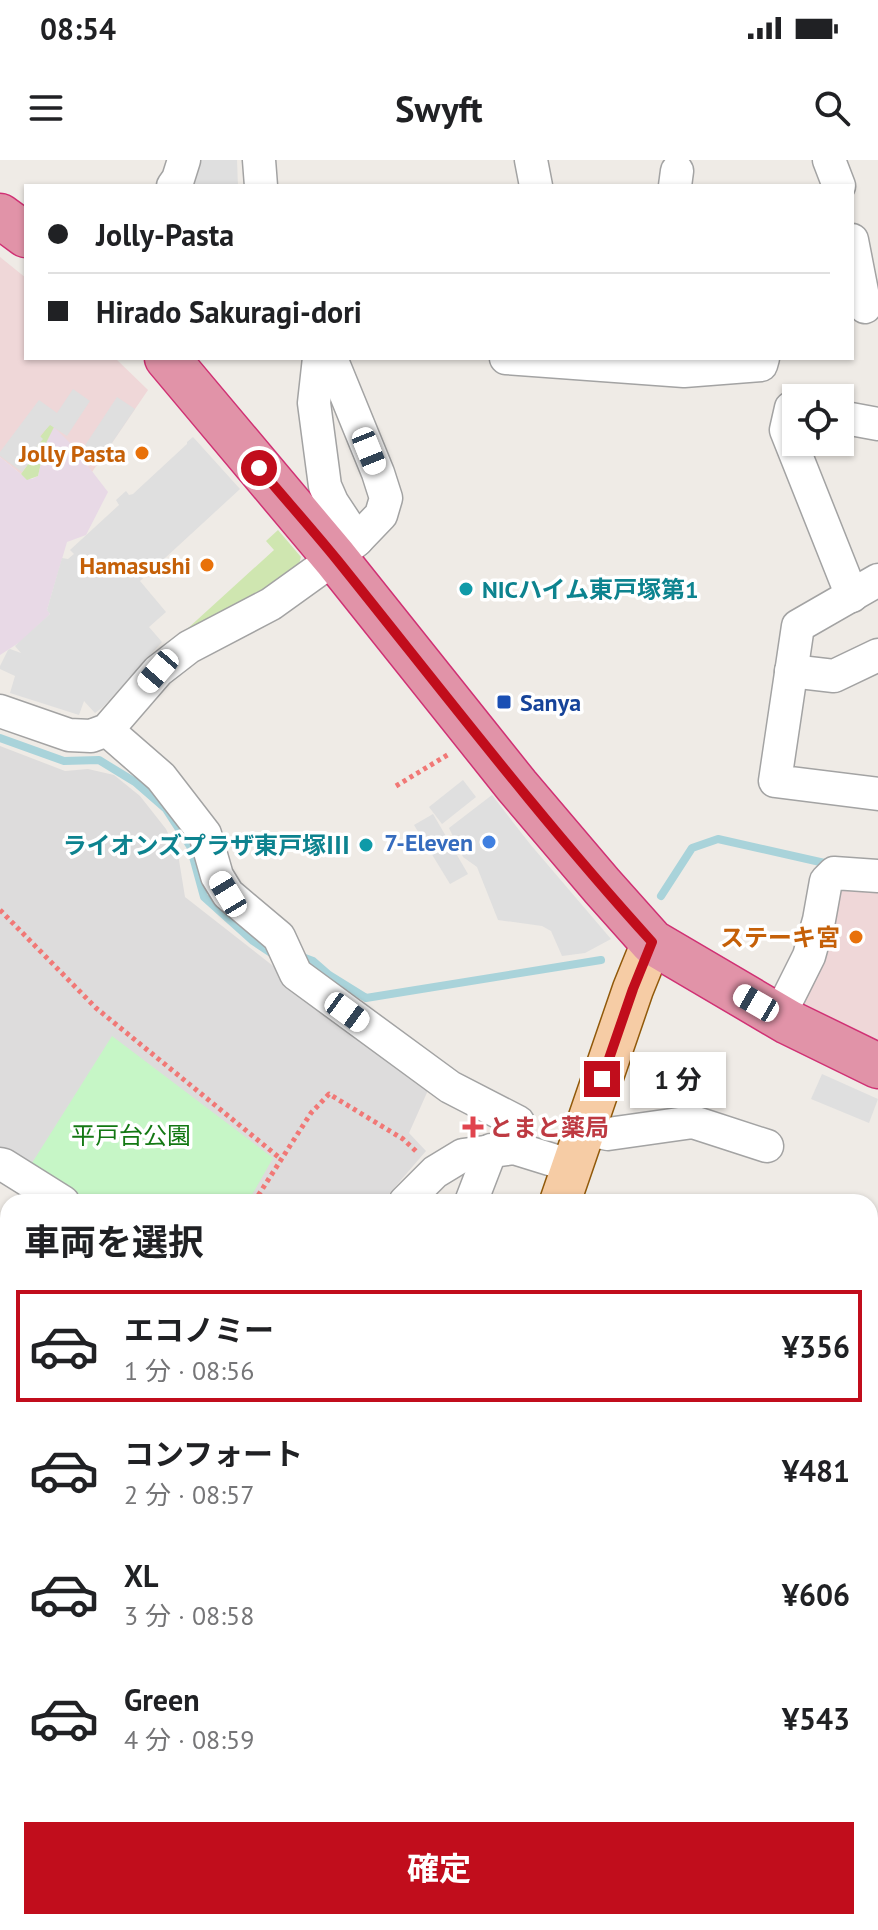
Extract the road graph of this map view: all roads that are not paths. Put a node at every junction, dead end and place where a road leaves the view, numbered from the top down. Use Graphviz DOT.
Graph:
graph roads {
  1 [pos="184,160"];
  2 [pos="259,160"];
  3 [pos="531,160"];
  4 [pos="829,160"];
  5 [pos="174,184"];
  6 [pos="261,184"];
  7 [pos="536,184"];
  8 [pos="838,184"];
  9 [pos="0,216"];
  10 [pos="24,234"];
  11 [pos="854,250"];
  12 [pos="865,307"];
  13 [pos="169,360"];
  14 [pos="319,360"];
  15 [pos="332,360"];
  16 [pos="533,360"];
  17 [pos="762,360"];
  18 [pos="854,420"];
  19 [pos="878,424"];
  20 [pos="799,456"];
  21 [pos="346,549"];
  22 [pos="865,588"];
  23 [pos="878,655"];
  24 [pos="791,671"];
  25 [pos="0,711"];
  26 [pos="107,730"];
  27 [pos="878,794"];
  28 [pos="878,876"];
  29 [pos="652,942"];
  30 [pos="779,1016"];
  31 [pos="878,1066"];
  32 [pos="585,1129"];
  33 [pos="767,1146"];
  34 [pos="502,1149"];
  35 [pos="1,1168"];
  36 [pos="566,1184"];
  37 [pos="48,1194"];
  38 [pos="413,1194"];
  39 [pos="476,1194"];
  1 -- 5 [label="street"];
  2 -- 6 [label="street"];
  3 -- 7 [label="street"];
  4 -- 8 [label="street"];
  9 -- 10 [label="highway"];
  11 -- 12 [label="street"];
  13 -- 21 [label="highway"];
  14 -- 21 [label="street"];
  15 -- 21 [label="street"];
  16 -- 17 [label="street"];
  18 -- 19 [label="street"];
  20 -- 22 [label="street"];
  21 -- 26 [label="street"];
  21 -- 29 [label="highway"];
  22 -- 24 [label="street"];
  23 -- 24 [label="street"];
  24 -- 27 [label="street"];
  25 -- 26 [label="street"];
  26 -- 34 [label="street"];
  28 -- 30 [label="street"];
  29 -- 30 [label="highway"];
  29 -- 32 [label="main road"];
  30 -- 31 [label="highway"];
  32 -- 33 [label="street"];
  32 -- 36 [label="main road"];
  34 -- 36 [label="street"];
  34 -- 38 [label="street"];
  34 -- 39 [label="street"];
  35 -- 37 [label="street"];
}
